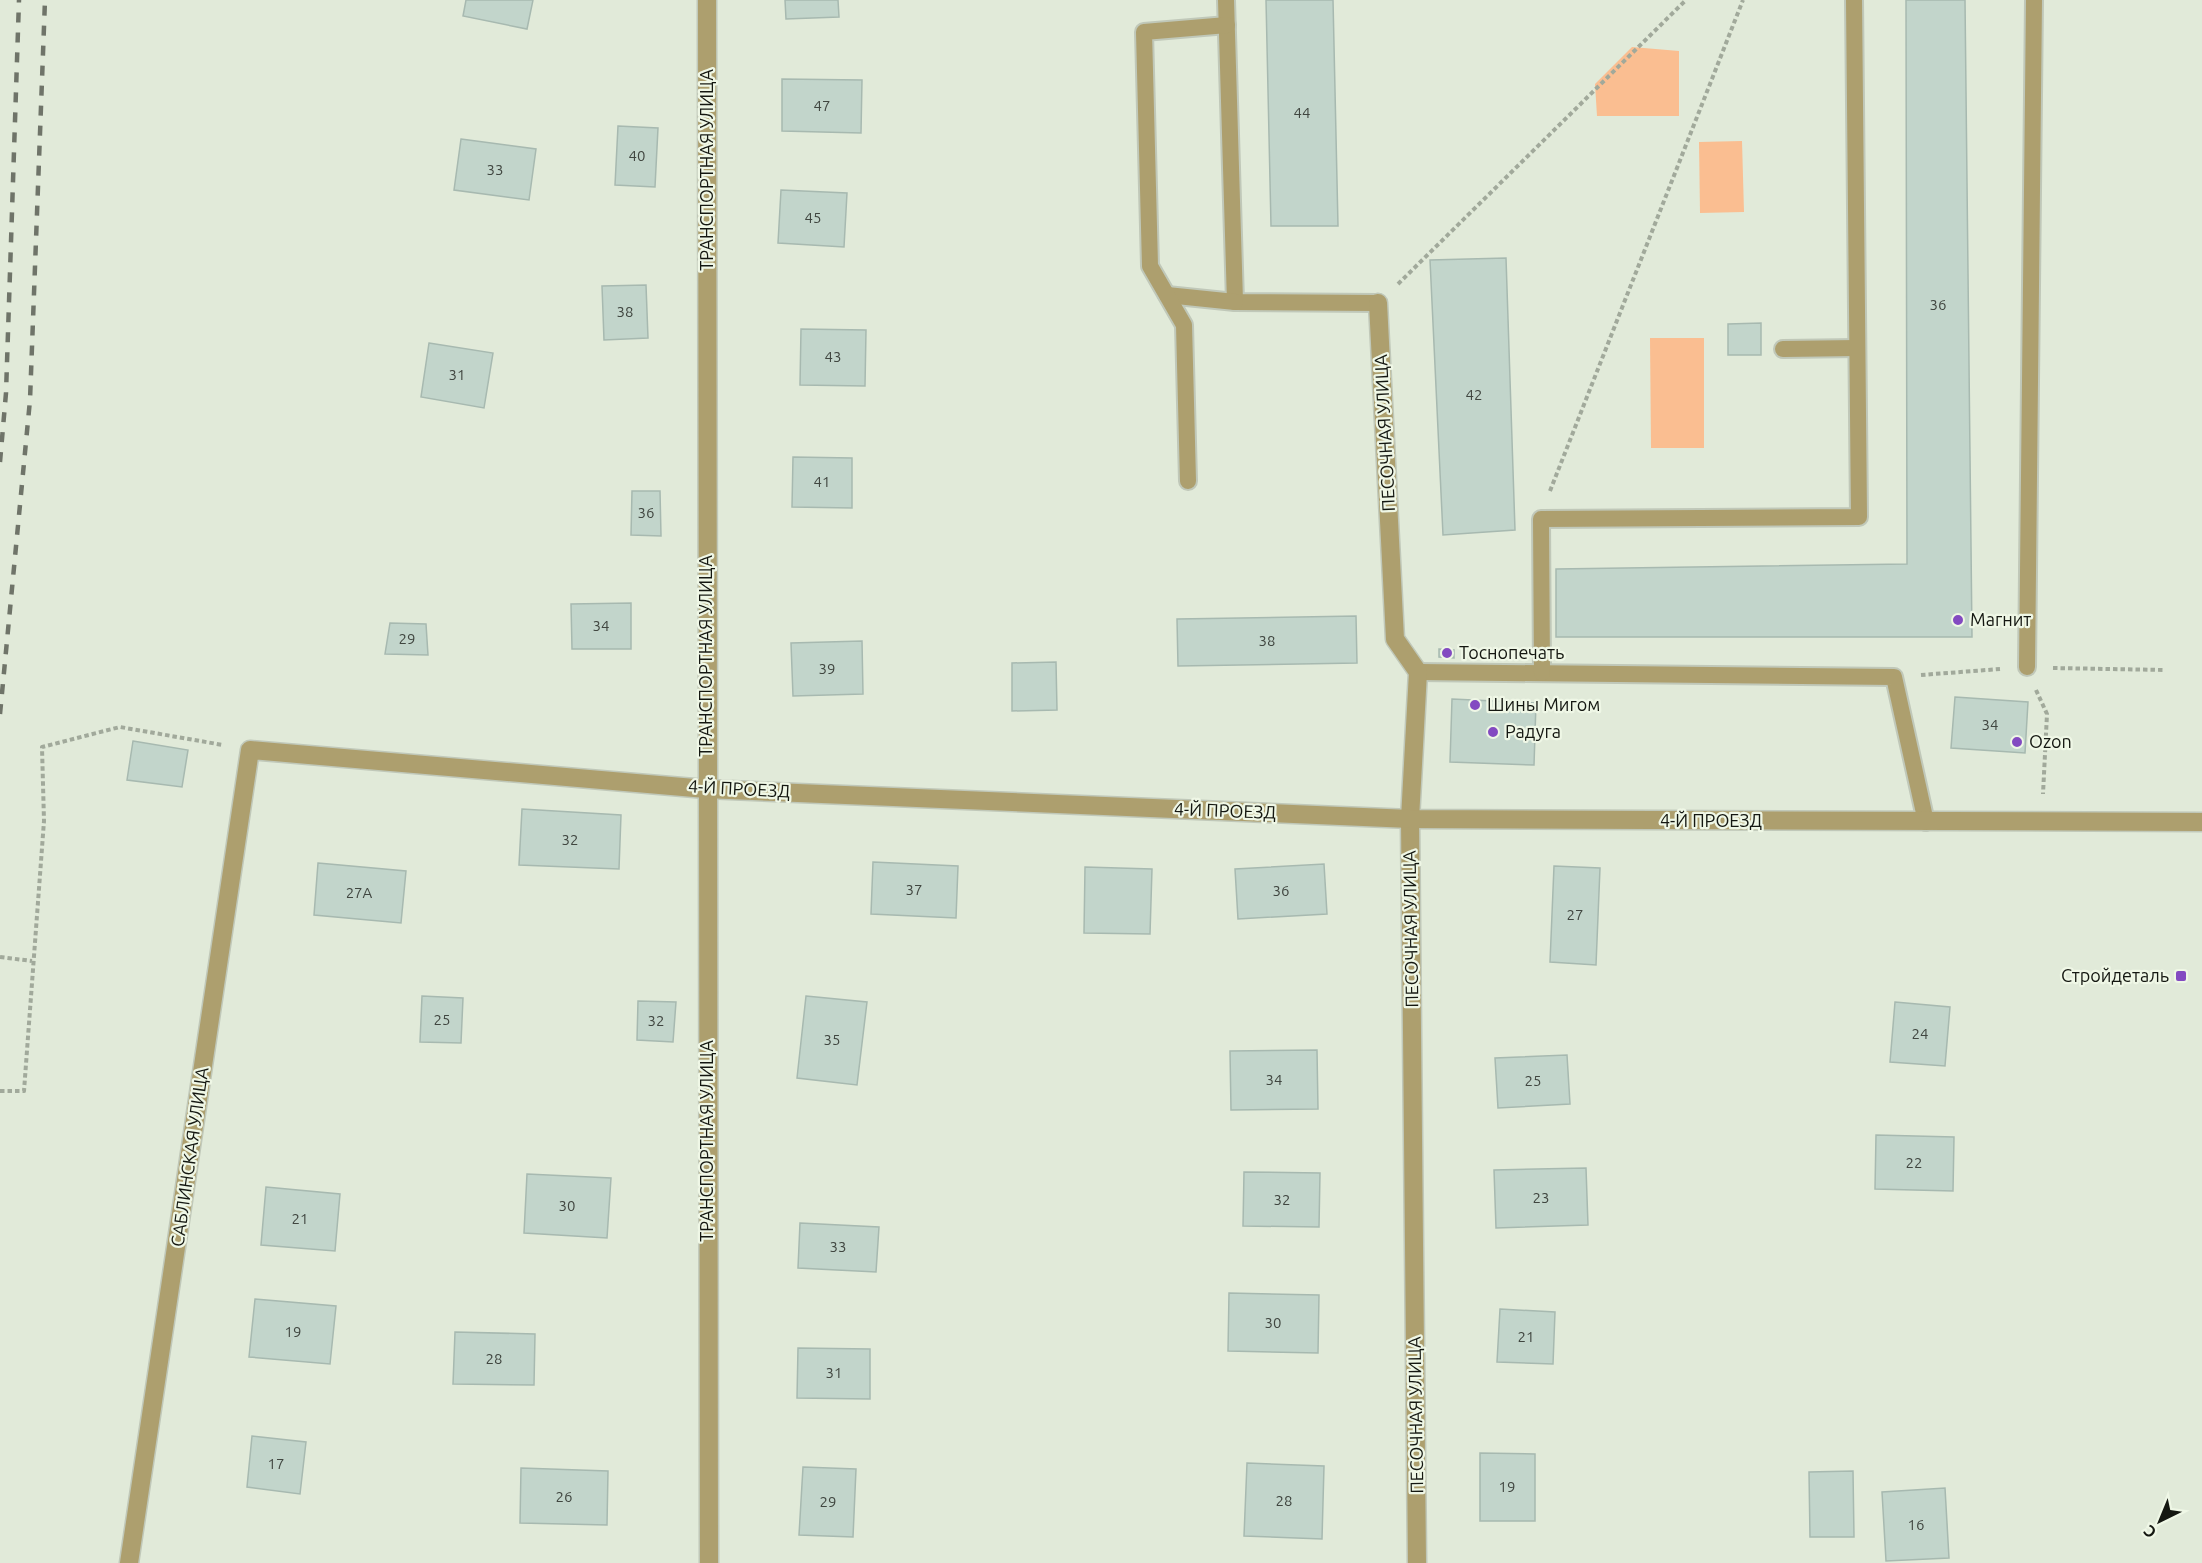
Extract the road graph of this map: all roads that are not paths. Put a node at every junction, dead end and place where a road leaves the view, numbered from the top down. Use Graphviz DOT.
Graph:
graph roads {
  1 [pos="707,0"];
  2 [pos="1226,0"];
  3 [pos="1854,0"];
  4 [pos="2034,0"];
  5 [pos="1227,25"];
  6 [pos="1167,295"];
  7 [pos="1235,302"];
  8 [pos="1378,303"];
  9 [pos="1857,348"];
  10 [pos="1783,350"];
  11 [pos="1188,481"];
  12 [pos="2027,667"];
  13 [pos="1418,672"];
  14 [pos="1542,673"];
  15 [pos="250,750"];
  16 [pos="706,789"];
  17 [pos="1410,819"];
  18 [pos="1926,822"];
  19 [pos="2202,822"];
  20 [pos="129,1563"];
  21 [pos="709,1563"];
  22 [pos="1418,1563"];
  1 -- 16 [label="street, ТРАНСПОРТНАЯ УЛИЦА"];
  2 -- 5 [label="lane"];
  3 -- 9 [label="lane"];
  4 -- 12 [label="lane"];
  5 -- 6 [label="lane"];
  5 -- 7 [label="lane"];
  6 -- 7 [label="lane"];
  6 -- 11 [label="lane"];
  7 -- 8 [label="lane"];
  8 -- 13 [label="street, ПЕСОЧНАЯ УЛИЦА"];
  9 -- 10 [label="lane"];
  9 -- 14 [label="lane"];
  13 -- 14 [label="lane"];
  13 -- 17 [label="street, ПЕСОЧНАЯ УЛИЦА"];
  14 -- 18 [label="lane"];
  15 -- 16 [label="street, 4-Й ПРОЕЗД"];
  15 -- 20 [label="street, САБЛИНСКАЯ УЛИЦА"];
  16 -- 17 [label="street, 4-Й ПРОЕЗД"];
  16 -- 21 [label="street, ТРАНСПОРТНАЯ УЛИЦА"];
  17 -- 18 [label="street, 4-Й ПРОЕЗД"];
  17 -- 22 [label="street, ПЕСОЧНАЯ УЛИЦА"];
  18 -- 19 [label="street, 4-Й ПРОЕЗД"];
}
